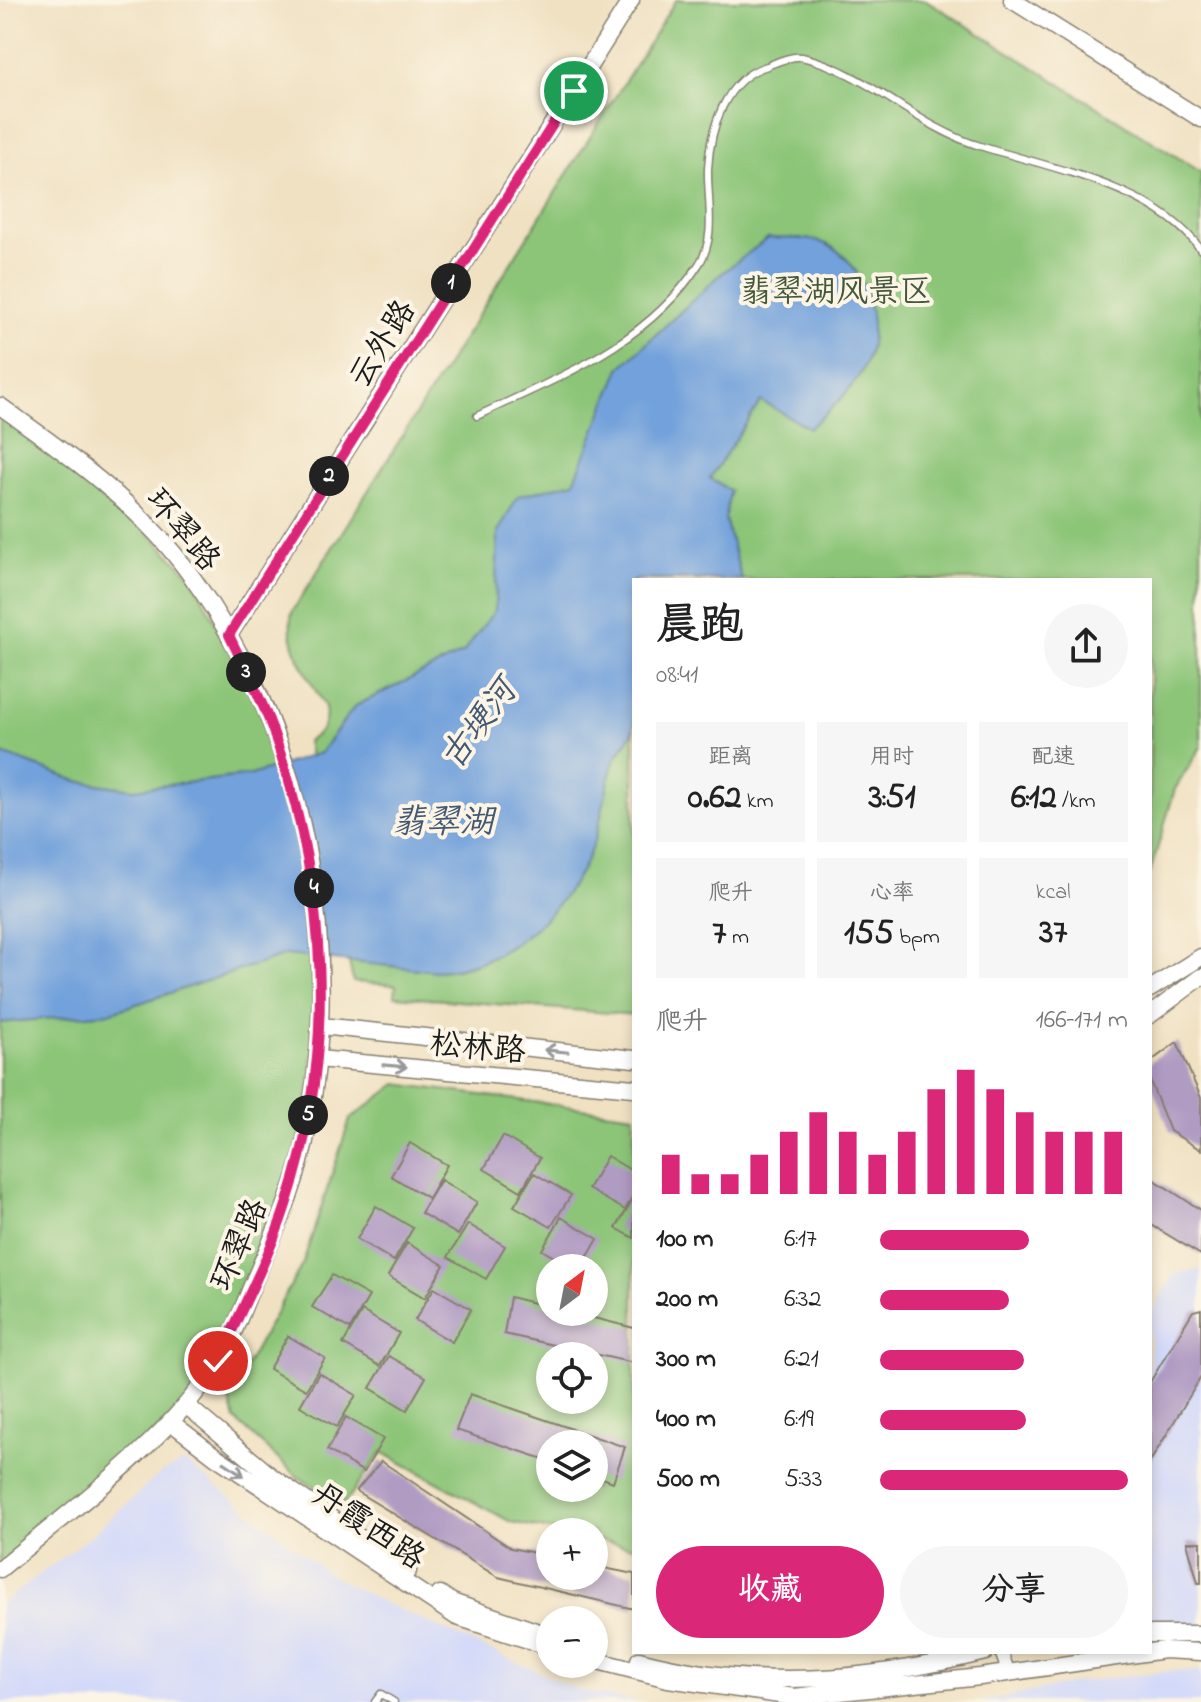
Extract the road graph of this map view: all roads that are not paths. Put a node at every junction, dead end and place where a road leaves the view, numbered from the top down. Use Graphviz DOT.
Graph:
graph roads {
  1 [pos="631,0"];
  2 [pos="1012,0"];
  3 [pos="1201,119"];
  4 [pos="1201,250"];
  5 [pos="0,406"];
  6 [pos="477,416"];
  7 [pos="229,635"];
  8 [pos="1201,957"];
  9 [pos="1201,977"];
  10 [pos="1152,988"];
  11 [pos="1152,1014"];
  12 [pos="321,1026"];
  13 [pos="318,1059"];
  14 [pos="632,1059"];
  15 [pos="632,1088"];
  16 [pos="186,1405"];
  17 [pos="172,1423"];
  18 [pos="0,1569"];
  19 [pos="536,1631"];
  20 [pos="1152,1634"];
  21 [pos="1201,1634"];
  22 [pos="536,1642"];
  23 [pos="608,1652"];
  24 [pos="1152,1652"];
  25 [pos="1201,1652"];
  26 [pos="973,1654"];
  27 [pos="979,1654"];
  28 [pos="1002,1654"];
  29 [pos="1137,1654"];
  30 [pos="608,1664"];
  31 [pos="1009,1673"];
  32 [pos="980,1677"];
  33 [pos="793,1699"];
  34 [pos="375,1702"];
  35 [pos="394,1702"];
  1 -- 7 [label="street, 云外路"];
  2 -- 3 [label="street"];
  4 -- 6 [label="lane"];
  5 -- 7 [label="street, 环翠路"];
  7 -- 12 [label="street, 环翠路"];
  8 -- 10 [label="street"];
  9 -- 11 [label="street"];
  12 -- 13 [label="street, 环翠路"];
  14 -- 12 [label="street, 松林路, one-way"];
  13 -- 15 [label="street, 松林路, one-way"];
  13 -- 16 [label="street, 环翠路"];
  16 -- 17 [label="street, 环翠路"];
  16 -- 19 [label="street, 丹霞西路"];
  17 -- 18 [label="street, 环翠路"];
  17 -- 22 [label="street, 丹霞西路, one-way"];
  20 -- 21 [label="street"];
  23 -- 26 [label="street"];
  24 -- 25 [label="street"];
  27 -- 32 [label="street"];
  28 -- 31 [label="street"];
  29 -- 31 [label="street"];
  30 -- 33 [label="street"];
  31 -- 32 [label="street"];
  32 -- 33 [label="street"];
  34 -- 35 [label="lane"];
}
